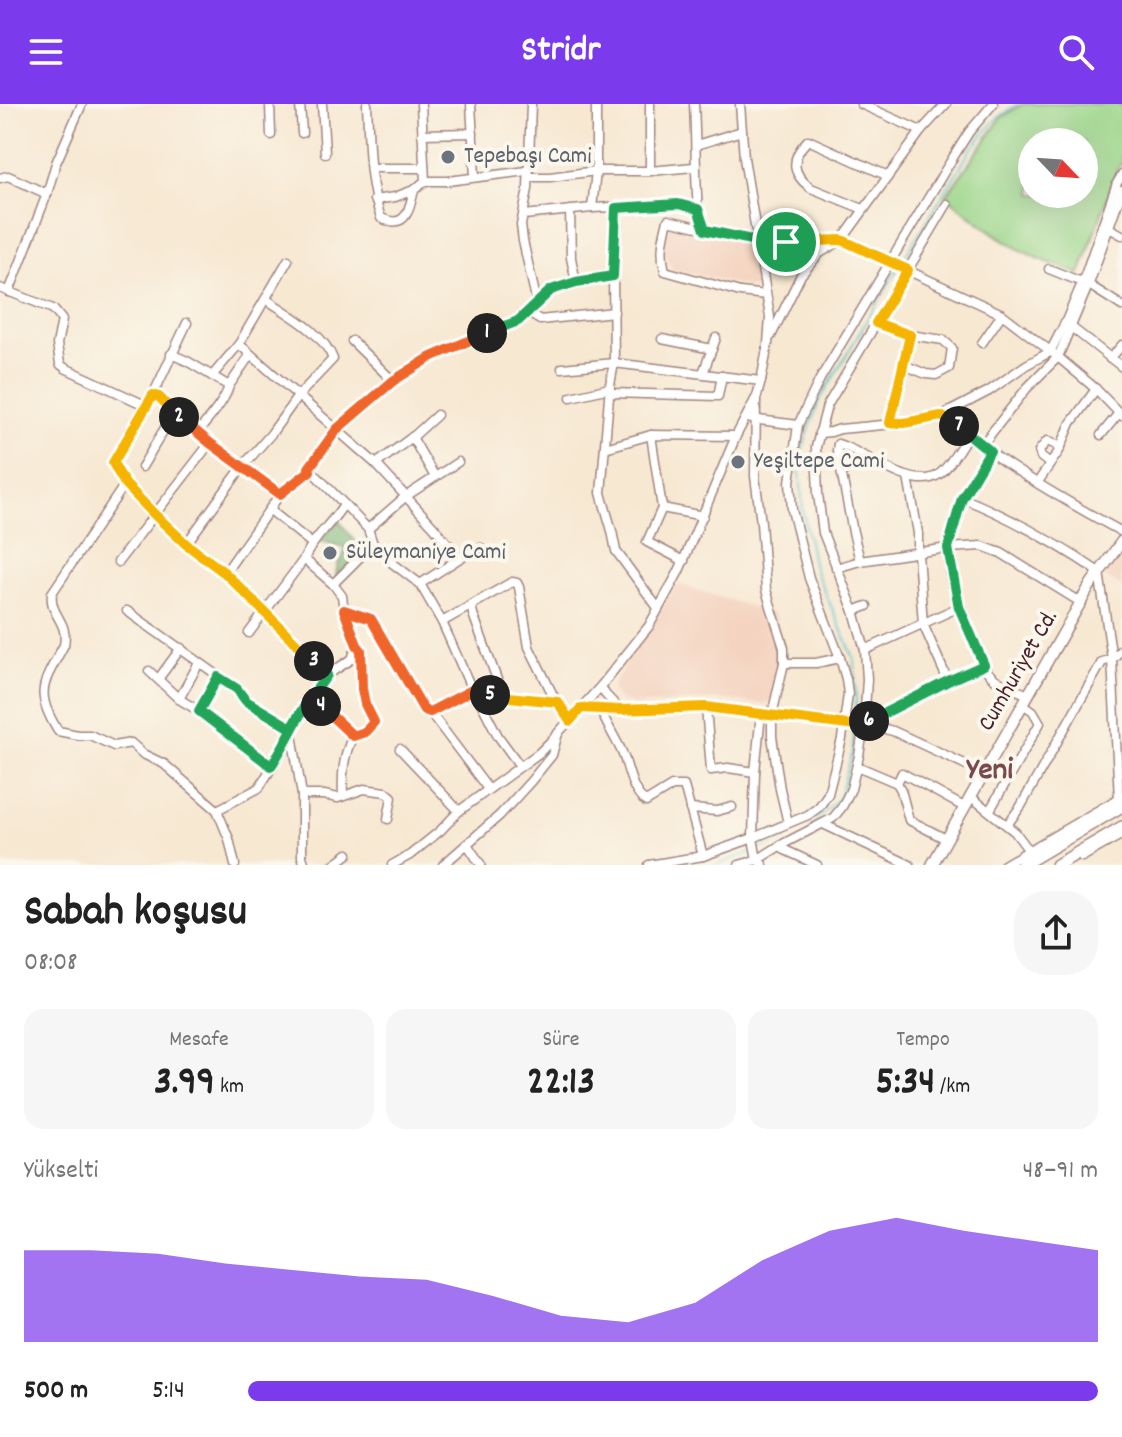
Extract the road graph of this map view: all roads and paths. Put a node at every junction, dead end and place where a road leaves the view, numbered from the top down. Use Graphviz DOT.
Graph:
graph roads {
  1 [pos="82,104"];
  2 [pos="270,104"];
  3 [pos="300,104"];
  4 [pos="322,104"];
  5 [pos="367,104"];
  6 [pos="421,104"];
  7 [pos="471,104"];
  8 [pos="531,104"];
  9 [pos="596,104"];
  10 [pos="650,104"];
  11 [pos="694,104"];
  12 [pos="740,104"];
  13 [pos="861,104"];
  14 [pos="946,104"];
  15 [pos="993,104"];
  16 [pos="884,109"];
  17 [pos="742,131"];
  18 [pos="921,131"];
  19 [pos="302,133"];
  20 [pos="473,133"];
  21 [pos="422,134"];
  22 [pos="271,135"];
  23 [pos="696,145"];
  24 [pos="325,153"];
  25 [pos="694,167"];
  26 [pos="371,168"];
  27 [pos="423,168"];
  28 [pos="596,171"];
  29 [pos="650,171"];
  30 [pos="528,174"];
  31 [pos="1122,175"];
  32 [pos="888,176"];
  33 [pos="475,177"];
  34 [pos="0,178"];
  35 [pos="425,181"];
  36 [pos="414,190"];
  37 [pos="1122,190"];
  38 [pos="47,194"];
  39 [pos="374,200"];
  40 [pos="947,204"];
  41 [pos="592,208"];
  42 [pos="616,208"];
  43 [pos="698,209"];
  44 [pos="863,209"];
  45 [pos="570,210"];
  46 [pos="524,215"];
  47 [pos="1109,228"];
  48 [pos="705,230"];
  49 [pos="1122,235"];
  50 [pos="842,240"];
  51 [pos="756,241"];
  52 [pos="288,260"];
  53 [pos="890,262"];
  54 [pos="1049,269"];
  55 [pos="908,270"];
  56 [pos="613,276"];
  57 [pos="576,282"];
  58 [pos="1086,283"];
  59 [pos="5,290"];
  60 [pos="766,295"];
  61 [pos="266,299"];
  62 [pos="537,303"];
  63 [pos="1122,306"];
  64 [pos="527,312"];
  65 [pos="614,312"];
  66 [pos="1002,314"];
  67 [pos="187,323"];
  68 [pos="876,323"];
  69 [pos="1071,327"];
  70 [pos="910,335"];
  71 [pos="716,338"];
  72 [pos="662,339"];
  73 [pos="352,341"];
  74 [pos="982,343"];
  75 [pos="239,344"];
  76 [pos="768,344"];
  77 [pos="1122,345"];
  78 [pos="712,349"];
  79 [pos="171,354"];
  80 [pos="1054,354"];
  81 [pos="250,355"];
  82 [pos="1110,359"];
  83 [pos="614,363"];
  84 [pos="904,365"];
  85 [pos="1122,367"];
  86 [pos="562,368"];
  87 [pos="703,373"];
  88 [pos="212,376"];
  89 [pos="722,376"];
  90 [pos="393,381"];
  91 [pos="761,381"];
  92 [pos="229,386"];
  93 [pos="1096,389"];
  94 [pos="610,391"];
  95 [pos="153,395"];
  96 [pos="298,396"];
  97 [pos="571,397"];
  98 [pos="147,406"];
  99 [pos="176,415"];
  100 [pos="437,415"];
  101 [pos="1120,415"];
  102 [pos="941,416"];
  103 [pos="750,419"];
  104 [pos="890,423"];
  105 [pos="798,425"];
  106 [pos="337,429"];
  107 [pos="198,432"];
  108 [pos="831,432"];
  109 [pos="819,433"];
  110 [pos="969,434"];
  111 [pos="651,435"];
  112 [pos="1101,435"];
  113 [pos="736,436"];
  114 [pos="412,437"];
  115 [pos="210,443"];
  116 [pos="838,444"];
  117 [pos="982,445"];
  118 [pos="1061,447"];
  119 [pos="605,448"];
  120 [pos="990,451"];
  121 [pos="458,462"];
  122 [pos="376,464"];
  123 [pos="1050,464"];
  124 [pos="243,466"];
  125 [pos="142,467"];
  126 [pos="310,471"];
  127 [pos="435,477"];
  128 [pos="908,477"];
  129 [pos="1038,482"];
  130 [pos="125,484"];
  131 [pos="280,494"];
  132 [pos="405,497"];
  133 [pos="962,498"];
  134 [pos="344,504"];
  135 [pos="662,508"];
  136 [pos="270,510"];
  137 [pos="154,514"];
  138 [pos="703,516"];
  139 [pos="368,529"];
  140 [pos="1122,532"];
  141 [pos="1122,541"];
  142 [pos="311,543"];
  143 [pos="186,544"];
  144 [pos="373,544"];
  145 [pos="481,548"];
  146 [pos="948,548"];
  147 [pos="918,554"];
  148 [pos="460,558"];
  149 [pos="304,559"];
  150 [pos="684,561"];
  151 [pos="860,561"];
  152 [pos="118,562"];
  153 [pos="836,568"];
  154 [pos="1099,572"];
  155 [pos="225,573"];
  156 [pos="333,584"];
  157 [pos="420,584"];
  158 [pos="1082,603"];
  159 [pos="471,605"];
  160 [pos="867,606"];
  161 [pos="959,607"];
  162 [pos="658,608"];
  163 [pos="344,610"];
  164 [pos="127,611"];
  165 [pos="265,611"];
  166 [pos="854,611"];
  167 [pos="442,622"];
  168 [pos="923,624"];
  169 [pos="249,633"];
  170 [pos="357,645"];
  171 [pos="181,648"];
  172 [pos="1122,649"];
  173 [pos="865,650"];
  174 [pos="840,658"];
  175 [pos="1112,659"];
  176 [pos="199,663"];
  177 [pos="784,663"];
  178 [pos="984,665"];
  179 [pos="1122,669"];
  180 [pos="149,671"];
  181 [pos="327,675"];
  182 [pos="218,677"];
  183 [pos="159,678"];
  184 [pos="948,681"];
  185 [pos="601,686"];
  186 [pos="475,693"];
  187 [pos="503,696"];
  188 [pos="311,697"];
  189 [pos="179,699"];
  190 [pos="1026,700"];
  191 [pos="558,702"];
  192 [pos="706,707"];
  193 [pos="581,708"];
  194 [pos="600,709"];
  195 [pos="620,710"];
  196 [pos="199,711"];
  197 [pos="430,712"];
  198 [pos="761,713"];
  199 [pos="772,715"];
  200 [pos="570,721"];
  201 [pos="864,724"];
  202 [pos="846,725"];
  203 [pos="291,728"];
  204 [pos="1118,731"];
  205 [pos="558,733"];
  206 [pos="353,736"];
  207 [pos="400,749"];
  208 [pos="271,766"];
  209 [pos="520,766"];
  210 [pos="857,766"];
  211 [pos="755,772"];
  212 [pos="984,773"];
  213 [pos="897,783"];
  214 [pos="488,789"];
  215 [pos="302,795"];
  216 [pos="343,796"];
  217 [pos="970,796"];
  218 [pos="1121,802"];
  219 [pos="732,807"];
  220 [pos="964,807"];
  221 [pos="690,809"];
  222 [pos="217,810"];
  223 [pos="990,810"];
  224 [pos="459,811"];
  225 [pos="388,819"];
  226 [pos="788,823"];
  227 [pos="823,824"];
  228 [pos="1007,825"];
  229 [pos="1121,830"];
  230 [pos="946,839"];
  231 [pos="754,840"];
  232 [pos="467,844"];
  233 [pos="781,845"];
  234 [pos="1122,846"];
  235 [pos="1030,852"];
  236 [pos="348,854"];
  237 [pos="703,856"];
  238 [pos="758,860"];
  239 [pos="235,865"];
  240 [pos="305,865"];
  241 [pos="333,865"];
  242 [pos="392,865"];
  243 [pos="443,865"];
  244 [pos="481,865"];
  245 [pos="649,865"];
  246 [pos="739,865"];
  247 [pos="817,865"];
  248 [pos="910,865"];
  249 [pos="932,865"];
  250 [pos="1004,865"];
  251 [pos="1022,865"];
  252 [pos="1057,865"];
  253 [pos="1067,865"];
  1 -- 38 [label="street"];
  2 -- 22 [label="street"];
  3 -- 19 [label="street"];
  4 -- 24 [label="street"];
  5 -- 26 [label="street"];
  6 -- 21 [label="street"];
  7 -- 20 [label="street"];
  8 -- 30 [label="street"];
  9 -- 28 [label="street"];
  10 -- 29 [label="street"];
  11 -- 23 [label="street"];
  12 -- 17 [label="street"];
  13 -- 16 [label="street"];
  14 -- 18 [label="street"];
  15 -- 53 [label="street"];
  16 -- 18 [label="street"];
  17 -- 23 [label="street"];
  17 -- 51 [label="street"];
  18 -- 32 [label="street"];
  20 -- 21 [label="street"];
  20 -- 33 [label="street"];
  21 -- 27 [label="street"];
  23 -- 25 [label="street"];
  25 -- 29 [label="street"];
  25 -- 43 [label="street"];
  26 -- 27 [label="street"];
  26 -- 39 [label="street"];
  27 -- 35 [label="street"];
  28 -- 29 [label="street"];
  28 -- 30 [label="street"];
  28 -- 41 [label="street"];
  30 -- 33 [label="street"];
  30 -- 46 [label="street"];
  31 -- 58 [label="street"];
  32 -- 44 [label="street"];
  32 -- 44 [label="street"];
  33 -- 35 [label="street"];
  34 -- 38 [label="street"];
  35 -- 36 [label="street"];
  36 -- 39 [label="street"];
  36 -- 39 [label="street"];
  37 -- 47 [label="street"];
  38 -- 59 [label="street"];
  40 -- 55 [label="street"];
  41 -- 42 [label="street"];
  41 -- 45 [label="street"];
  42 -- 43 [label="street"];
  42 -- 56 [label="street"];
  43 -- 48 [label="street"];
  44 -- 50 [label="street"];
  45 -- 46 [label="street"];
  45 -- 57 [label="street"];
  46 -- 62 [label="street"];
  47 -- 49 [label="street"];
  47 -- 58 [label="street"];
  48 -- 51 [label="street"];
  48 -- 60 [label="street"];
  50 -- 51 [label="street"];
  50 -- 53 [label="street"];
  50 -- 76 [label="street"];
  51 -- 60 [label="street"];
  52 -- 61 [label="street"];
  53 -- 55 [label="street"];
  53 -- 105 [label="street"];
  54 -- 58 [label="street"];
  55 -- 66 [label="street"];
  55 -- 68 [label="street"];
  56 -- 57 [label="street"];
  56 -- 65 [label="street"];
  57 -- 62 [label="street"];
  58 -- 63 [label="street"];
  58 -- 69 [label="street"];
  58 -- 80 [label="street"];
  59 -- 98 [label="street"];
  60 -- 76 [label="street"];
  61 -- 75 [label="street"];
  61 -- 96 [label="street"];
  62 -- 64 [label="street"];
  64 -- 65 [label="street"];
  64 -- 90 [label="street"];
  65 -- 83 [label="street"];
  66 -- 74 [label="street"];
  66 -- 80 [label="street"];
  67 -- 79 [label="street"];
  68 -- 70 [label="street"];
  68 -- 109 [label="street"];
  69 -- 80 [label="street"];
  69 -- 82 [label="street"];
  70 -- 84 [label="street"];
  70 -- 84 [label="street"];
  71 -- 78 [label="street"];
  72 -- 78 [label="street"];
  73 -- 90 [label="street"];
  75 -- 81 [label="street"];
  75 -- 88 [label="street"];
  76 -- 91 [label="street"];
  77 -- 82 [label="street"];
  78 -- 87 [label="street"];
  79 -- 88 [label="street"];
  79 -- 95 [label="street"];
  80 -- 93 [label="street"];
  80 -- 102 [label="street"];
  80 -- 117 [label="street"];
  81 -- 92 [label="street"];
  81 -- 96 [label="street"];
  82 -- 85 [label="street"];
  83 -- 86 [label="street"];
  83 -- 87 [label="street"];
  83 -- 94 [label="street"];
  84 -- 104 [label="street"];
  87 -- 89 [label="street"];
  88 -- 92 [label="street"];
  89 -- 91 [label="street"];
  89 -- 94 [label="street"];
  90 -- 106 [label="street"];
  91 -- 103 [label="street"];
  92 -- 107 [label="street"];
  93 -- 101 [label="street"];
  93 -- 118 [label="street"];
  94 -- 97 [label="street"];
  94 -- 119 [label="street"];
  95 -- 98 [label="street"];
  95 -- 99 [label="street"];
  96 -- 106 [label="street"];
  96 -- 124 [label="street"];
  98 -- 130 [label="street"];
  99 -- 107 [label="street"];
  99 -- 125 [label="street"];
  100 -- 114 [label="street"];
  101 -- 112 [label="street"];
  102 -- 104 [label="street"];
  102 -- 110 [label="street"];
  103 -- 105 [label="street"];
  103 -- 113 [label="street"];
  103 -- 177 [label="street"];
  104 -- 108 [label="street"];
  105 -- 174 [label="street"];
  106 -- 122 [label="street"];
  106 -- 126 [label="street"];
  107 -- 115 [label="street"];
  108 -- 109 [label="street"];
  108 -- 116 [label="street"];
  109 -- 153 [label="street"];
  110 -- 117 [label="street"];
  110 -- 128 [label="street"];
  111 -- 113 [label="street"];
  111 -- 119 [label="street"];
  111 -- 135 [label="street"];
  113 -- 138 [label="street"];
  114 -- 122 [label="street"];
  114 -- 127 [label="street"];
  115 -- 124 [label="street"];
  115 -- 137 [label="street"];
  116 -- 128 [label="street"];
  116 -- 151 [label="street"];
  117 -- 120 [label="street"];
  118 -- 123 [label="street"];
  118 -- 123 [label="street"];
  119 -- 162 [label="street"];
  120 -- 129 [label="street"];
  120 -- 133 [label="street"];
  121 -- 127 [label="street"];
  122 -- 132 [label="street"];
  123 -- 129 [label="street"];
  124 -- 131 [label="street"];
  124 -- 143 [label="street"];
  126 -- 131 [label="street"];
  126 -- 134 [label="street"];
  127 -- 132 [label="street"];
  128 -- 147 [label="street"];
  129 -- 140 [label="street"];
  130 -- 137 [label="street"];
  130 -- 222 [label="street"];
  131 -- 136 [label="street"];
  132 -- 139 [label="street"];
  132 -- 148 [label="street"];
  133 -- 146 [label="street"];
  133 -- 154 [label="street"];
  134 -- 139 [label="street"];
  134 -- 142 [label="street"];
  135 -- 138 [label="street"];
  135 -- 150 [label="street"];
  136 -- 142 [label="street"];
  136 -- 155 [label="street"];
  137 -- 143 [label="street"];
  137 -- 152 [label="street"];
  138 -- 150 [label="street"];
  139 -- 144 [label="street"];
  141 -- 154 [label="main road, Cumhuriyet Cd."];
  142 -- 149 [label="street"];
  143 -- 155 [label="street"];
  144 -- 156 [label="street"];
  144 -- 157 [label="street"];
  145 -- 148 [label="street"];
  146 -- 147 [label="street"];
  146 -- 158 [label="street"];
  146 -- 161 [label="street"];
  147 -- 151 [label="street"];
  147 -- 168 [label="street"];
  148 -- 157 [label="street"];
  149 -- 156 [label="street"];
  149 -- 165 [label="street"];
  150 -- 162 [label="street"];
  151 -- 153 [label="street"];
  153 -- 166 [label="street"];
  154 -- 158 [label="main road, Cumhuriyet Cd."];
  154 -- 175 [label="street"];
  155 -- 165 [label="street"];
  156 -- 163 [label="street"];
  157 -- 167 [label="street"];
  158 -- 190 [label="main road, Cumhuriyet Cd."];
  159 -- 167 [label="street"];
  159 -- 187 [label="street"];
  159 -- 191 [label="street"];
  160 -- 166 [label="street"];
  161 -- 168 [label="street"];
  161 -- 178 [label="street"];
  162 -- 185 [label="street"];
  163 -- 170 [label="street"];
  163 -- 197 [label="street"];
  164 -- 171 [label="street"];
  165 -- 169 [label="street"];
  165 -- 181 [label="street"];
  166 -- 173 [label="street"];
  167 -- 186 [label="street"];
  168 -- 173 [label="street"];
  168 -- 184 [label="street"];
  170 -- 181 [label="street"];
  170 -- 206 [label="street"];
  171 -- 176 [label="street"];
  171 -- 183 [label="street"];
  172 -- 175 [label="street"];
  173 -- 201 [label="street"];
  174 -- 177 [label="street"];
  174 -- 202 [label="street"];
  175 -- 179 [label="street"];
  175 -- 204 [label="street"];
  175 -- 228 [label="street"];
  176 -- 182 [label="street"];
  176 -- 189 [label="street"];
  177 -- 199 [label="street"];
  178 -- 184 [label="street"];
  178 -- 190 [label="street"];
  180 -- 183 [label="street"];
  181 -- 188 [label="street"];
  182 -- 196 [label="street"];
  182 -- 203 [label="street"];
  183 -- 189 [label="street"];
  184 -- 201 [label="street"];
  185 -- 193 [label="street"];
  185 -- 195 [label="street"];
  186 -- 187 [label="street"];
  186 -- 197 [label="street"];
  186 -- 209 [label="street"];
  187 -- 191 [label="street"];
  188 -- 203 [label="street"];
  188 -- 206 [label="street"];
  189 -- 196 [label="street"];
  190 -- 212 [label="main road, Cumhuriyet Cd."];
  190 -- 223 [label="street"];
  191 -- 200 [label="street"];
  192 -- 195 [label="street"];
  192 -- 198 [label="street"];
  192 -- 211 [label="street"];
  193 -- 194 [label="street"];
  193 -- 200 [label="street"];
  194 -- 195 [label="street"];
  194 -- 221 [label="street"];
  196 -- 208 [label="street"];
  197 -- 214 [label="street"];
  198 -- 199 [label="street"];
  198 -- 211 [label="street"];
  199 -- 202 [label="street"];
  199 -- 226 [label="street"];
  200 -- 205 [label="street"];
  201 -- 202 [label="street"];
  201 -- 210 [label="street"];
  201 -- 212 [label="street"];
  202 -- 226 [label="street"];
  203 -- 208 [label="street"];
  203 -- 215 [label="street"];
  204 -- 218 [label="street"];
  205 -- 209 [label="street"];
  205 -- 232 [label="street"];
  206 -- 216 [label="street"];
  207 -- 224 [label="street"];
  208 -- 222 [label="street"];
  209 -- 214 [label="street"];
  210 -- 213 [label="street"];
  210 -- 227 [label="street"];
  211 -- 231 [label="street"];
  212 -- 217 [label="main road, Cumhuriyet Cd."];
  213 -- 220 [label="street"];
  213 -- 230 [label="street"];
  214 -- 224 [label="street"];
  215 -- 216 [label="street"];
  215 -- 240 [label="street"];
  216 -- 225 [label="street"];
  217 -- 220 [label="main road, Cumhuriyet Cd."];
  217 -- 223 [label="street"];
  218 -- 235 [label="street"];
  218 -- 251 [label="highway"];
  219 -- 221 [label="street"];
  220 -- 230 [label="main road, Cumhuriyet Cd."];
  221 -- 237 [label="street"];
  222 -- 239 [label="street"];
  223 -- 228 [label="street"];
  224 -- 242 [label="street"];
  226 -- 231 [label="street"];
  227 -- 233 [label="street"];
  227 -- 248 [label="street"];
  228 -- 235 [label="street"];
  229 -- 234 [label="street"];
  229 -- 252 [label="highway"];
  229 -- 253 [label="street"];
  230 -- 249 [label="main road, Cumhuriyet Cd."];
  231 -- 237 [label="street"];
  231 -- 238 [label="street"];
  232 -- 243 [label="street"];
  232 -- 244 [label="street"];
  233 -- 238 [label="street"];
  233 -- 247 [label="street"];
  235 -- 250 [label="street"];
  236 -- 241 [label="street"];
  237 -- 245 [label="street"];
  238 -- 246 [label="street"];
}
